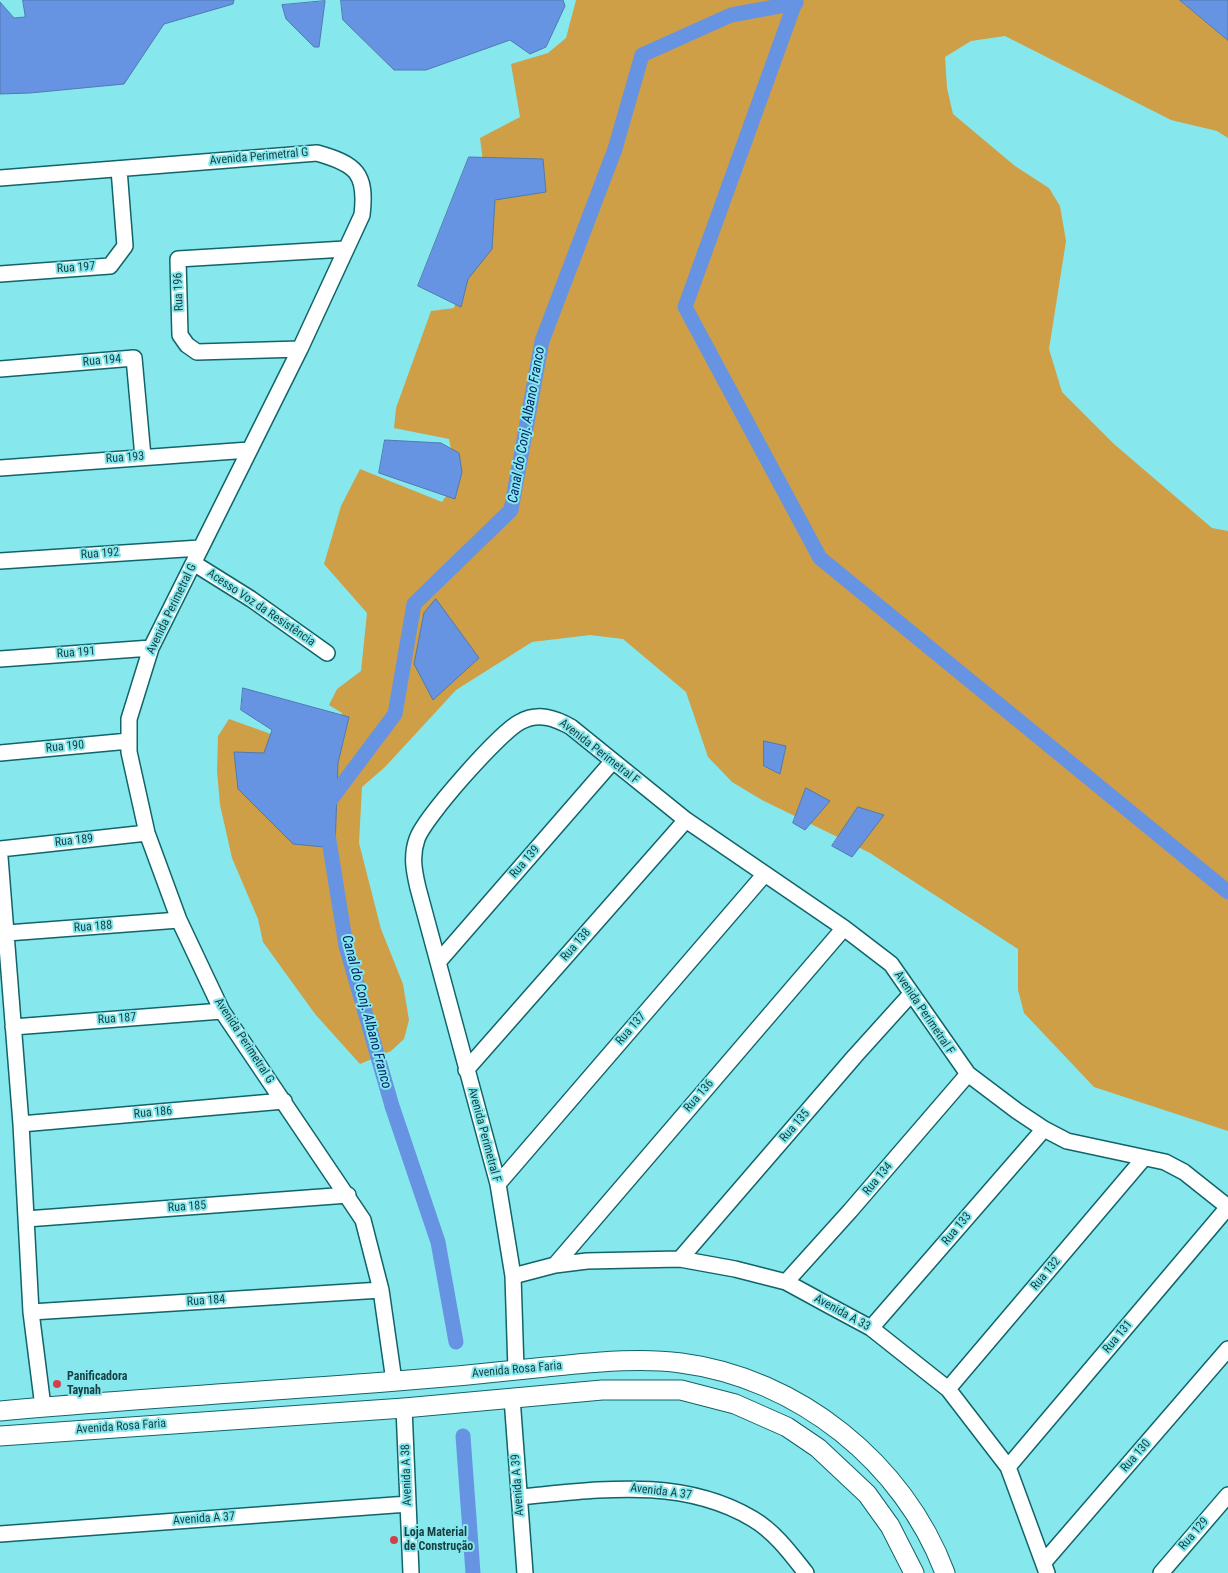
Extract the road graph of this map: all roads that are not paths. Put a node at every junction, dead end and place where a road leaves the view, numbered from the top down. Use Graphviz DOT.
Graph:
graph roads {
  1 [pos="119,169"];
  2 [pos="0,178"];
  3 [pos="345,249"];
  4 [pos="0,274"];
  5 [pos="300,349"];
  6 [pos="0,369"];
  7 [pos="249,450"];
  8 [pos="142,457"];
  9 [pos="0,468"];
  10 [pos="200,548"];
  11 [pos="0,561"];
  12 [pos="195,564"];
  13 [pos="151,648"];
  14 [pos="327,653"];
  15 [pos="0,659"];
  16 [pos="129,741"];
  17 [pos="0,753"];
  18 [pos="612,762"];
  19 [pos="686,820"];
  20 [pos="147,833"];
  21 [pos="0,849"];
  22 [pos="0,857"];
  23 [pos="764,875"];
  24 [pos="178,920"];
  25 [pos="844,928"];
  26 [pos="7,933"];
  27 [pos="439,961"];
  28 [pos="912,994"];
  29 [pos="222,1012"];
  30 [pos="13,1027"];
  31 [pos="466,1070"];
  32 [pos="968,1074"];
  33 [pos="284,1101"];
  34 [pos="21,1124"];
  35 [pos="1044,1129"];
  36 [pos="1144,1158"];
  37 [pos="498,1184"];
  38 [pos="348,1195"];
  39 [pos="1228,1207"];
  40 [pos="26,1218"];
  41 [pos="680,1259"];
  42 [pos="555,1265"];
  43 [pos="513,1276"];
  44 [pos="786,1282"];
  45 [pos="381,1290"];
  46 [pos="31,1312"];
  47 [pos="870,1328"];
  48 [pos="1228,1349"];
  49 [pos="600,1362"];
  50 [pos="516,1370"];
  51 [pos="394,1382"];
  52 [pos="948,1389"];
  53 [pos="602,1390"];
  54 [pos="512,1398"];
  55 [pos="113,1402"];
  56 [pos="44,1407"];
  57 [pos="404,1408"];
  58 [pos="0,1411"];
  59 [pos="114,1427"];
  60 [pos="0,1436"];
  61 [pos="1008,1467"];
  62 [pos="1228,1495"];
  63 [pos="519,1497"];
  64 [pos="408,1504"];
  65 [pos="0,1534"];
  66 [pos="1046,1568"];
  67 [pos="411,1573"];
  68 [pos="525,1573"];
  69 [pos="806,1573"];
  70 [pos="914,1573"];
  71 [pos="945,1573"];
  72 [pos="1160,1573"];
  1 -- 2 [label="street, Avenida Perimetral G"];
  1 -- 3 [label="street, Avenida Perimetral G"];
  1 -- 4 [label="street, Rua 197"];
  3 -- 5 [label="street, Avenida Perimetral G"];
  3 -- 5 [label="street, Rua 196"];
  5 -- 7 [label="street, Avenida Perimetral G"];
  6 -- 8 [label="street, Rua 194"];
  7 -- 8 [label="street, Rua 193"];
  7 -- 10 [label="street, Avenida Perimetral G"];
  8 -- 9 [label="street, Rua 193"];
  10 -- 11 [label="street, Rua 192"];
  10 -- 12 [label="street, Avenida Perimetral G"];
  12 -- 13 [label="street, Avenida Perimetral G"];
  12 -- 14 [label="street, Acesso Voz da Resistência"];
  13 -- 15 [label="street, Rua 191"];
  13 -- 16 [label="street, Avenida Perimetral G"];
  16 -- 17 [label="street, Rua 190"];
  16 -- 20 [label="street, Avenida Perimetral G"];
  18 -- 19 [label="street, Avenida Perimetral F"];
  18 -- 27 [label="street, Rua 139"];
  18 -- 27 [label="street, Avenida Perimetral F"];
  19 -- 23 [label="street, Avenida Perimetral F"];
  19 -- 31 [label="street, Rua 138"];
  20 -- 21 [label="street, Rua 189"];
  20 -- 24 [label="street, Avenida Perimetral G"];
  22 -- 26 [label="street"];
  23 -- 25 [label="street, Avenida Perimetral F"];
  23 -- 37 [label="street, Rua 137"];
  24 -- 26 [label="street, Rua 188"];
  24 -- 29 [label="street, Avenida Perimetral G"];
  25 -- 28 [label="street, Avenida Perimetral F"];
  25 -- 42 [label="street, Rua 136"];
  26 -- 30 [label="street"];
  27 -- 31 [label="street, Avenida Perimetral F"];
  28 -- 32 [label="street, Avenida Perimetral F"];
  28 -- 41 [label="street, Rua 135"];
  29 -- 30 [label="street, Rua 187"];
  29 -- 33 [label="street, Avenida Perimetral G"];
  30 -- 34 [label="street"];
  31 -- 37 [label="street, Avenida Perimetral F"];
  32 -- 35 [label="street, Avenida Perimetral F"];
  32 -- 44 [label="street, Rua 134"];
  33 -- 34 [label="street, Rua 186"];
  33 -- 38 [label="street, Avenida Perimetral G"];
  34 -- 40 [label="street"];
  35 -- 36 [label="street, Avenida Perimetral F"];
  35 -- 47 [label="street, Rua 133"];
  36 -- 39 [label="street, Avenida Perimetral F"];
  36 -- 52 [label="street, Rua 132"];
  37 -- 43 [label="street, Avenida Perimetral F"];
  38 -- 40 [label="street, Rua 185"];
  38 -- 45 [label="street, Avenida Perimetral G"];
  39 -- 61 [label="street, Rua 131"];
  40 -- 46 [label="street"];
  41 -- 42 [label="street, Avenida A 33"];
  41 -- 44 [label="street, Avenida A 33"];
  42 -- 43 [label="street, Avenida A 33"];
  43 -- 50 [label="street, Avenida Perimetral F"];
  44 -- 47 [label="street, Avenida A 33"];
  45 -- 46 [label="street, Rua 184"];
  45 -- 51 [label="street, Avenida Perimetral G"];
  46 -- 56 [label="street"];
  47 -- 52 [label="street, Avenida A 33"];
  48 -- 66 [label="street, Rua 130"];
  49 -- 50 [label="street, Avenida Rosa Faria"];
  49 -- 53 [label="street"];
  49 -- 71 [label="street, Avenida Rosa Faria"];
  50 -- 51 [label="street, Avenida Rosa Faria"];
  51 -- 55 [label="street, Avenida Rosa Faria"];
  52 -- 61 [label="street, Avenida A 33"];
  53 -- 54 [label="street, Avenida Rosa Faria"];
  53 -- 70 [label="street, Avenida Rosa Faria"];
  54 -- 57 [label="street, Avenida Rosa Faria"];
  54 -- 63 [label="street, Avenida A 39"];
  55 -- 56 [label="street, Avenida Rosa Faria"];
  55 -- 59 [label="street"];
  56 -- 58 [label="street, Avenida Rosa Faria"];
  57 -- 59 [label="street, Avenida Rosa Faria"];
  57 -- 64 [label="street, Avenida A 38"];
  59 -- 60 [label="street, Avenida Rosa Faria"];
  61 -- 66 [label="street, Avenida A 33"];
  62 -- 72 [label="street, Rua 129"];
  63 -- 68 [label="street, Avenida A 39"];
  63 -- 69 [label="street, Avenida A 37"];
  64 -- 65 [label="street, Avenida A 37"];
  64 -- 67 [label="street, Avenida A 38"];
}
